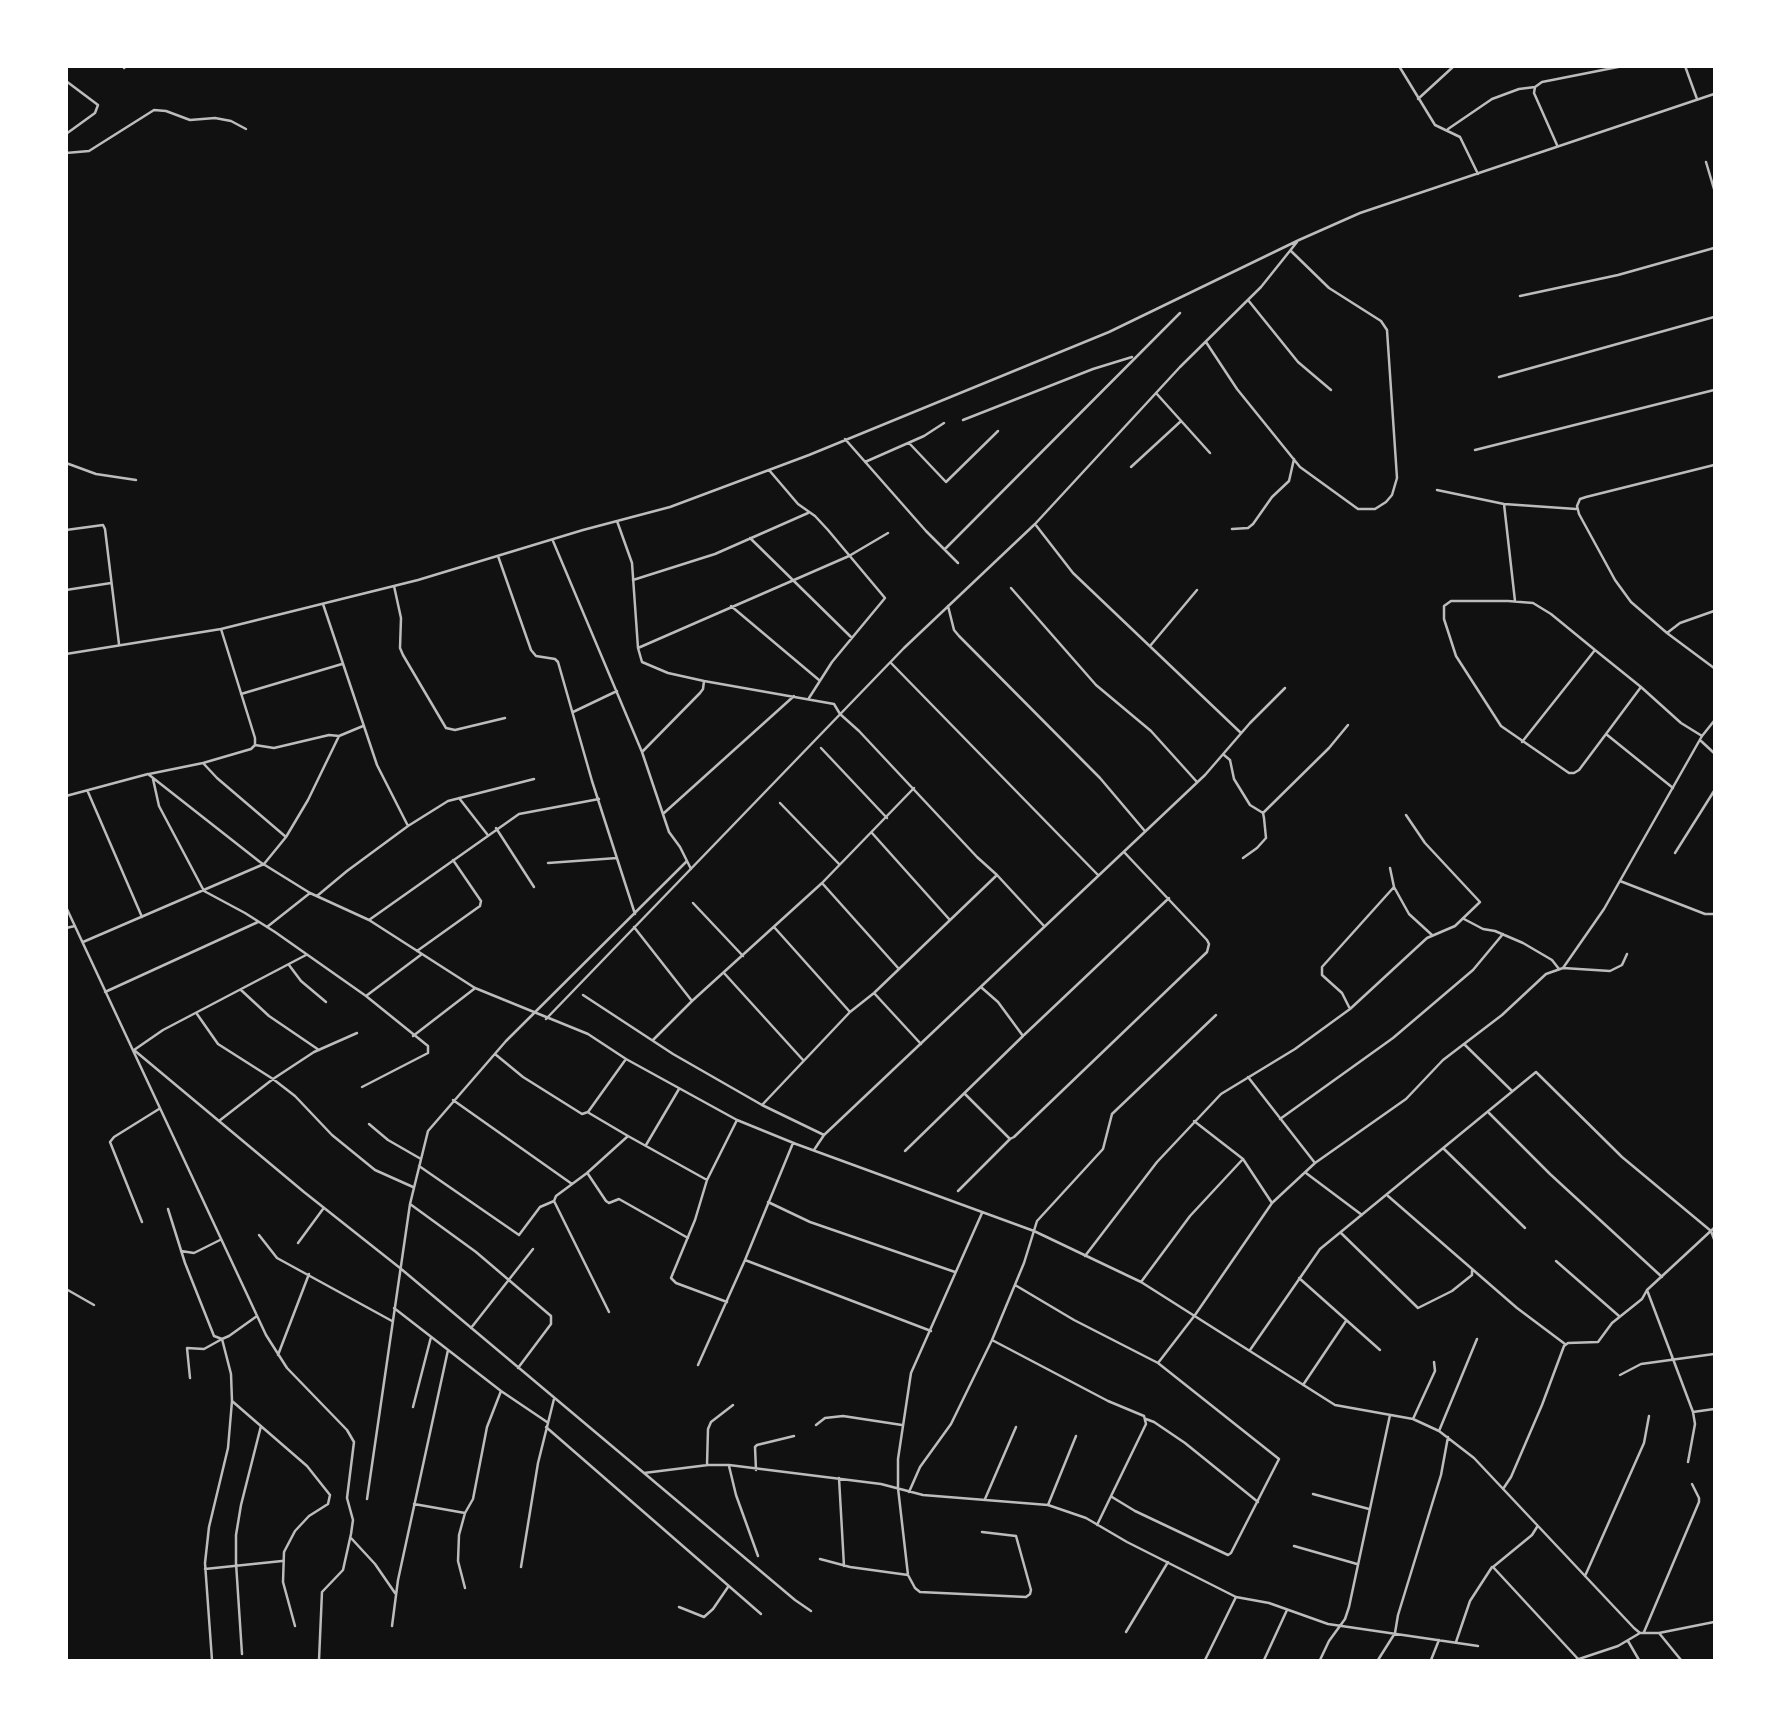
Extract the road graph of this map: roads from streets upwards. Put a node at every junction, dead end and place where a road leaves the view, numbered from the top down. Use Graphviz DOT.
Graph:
graph roads {
  1 [pos="1399,66"];
  2 [pos="1454,66"];
  3 [pos="1623,66"];
  4 [pos="1685,66"];
  5 [pos="1601,69"];
  6 [pos="66,81"];
  7 [pos="1535,87"];
  8 [pos="1714,94"];
  9 [pos="1418,99"];
  10 [pos="1697,99"];
  11 [pos="246,129"];
  12 [pos="1447,131"];
  13 [pos="66,134"];
  14 [pos="1557,145"];
  15 [pos="66,153"];
  16 [pos="1706,162"];
  17 [pos="1478,174"];
  18 [pos="1714,189"];
  19 [pos="1299,240"];
  20 [pos="1714,248"];
  21 [pos="1291,251"];
  22 [pos="1520,296"];
  23 [pos="1248,300"];
  24 [pos="1180,313"];
  25 [pos="1714,317"];
  26 [pos="1206,342"];
  27 [pos="1136,356"];
  28 [pos="1499,377"];
  29 [pos="1331,390"];
  30 [pos="1714,390"];
  31 [pos="1156,393"];
  32 [pos="964,420"];
  33 [pos="1180,422"];
  34 [pos="944,423"];
  35 [pos="998,431"];
  36 [pos="845,439"];
  37 [pos="909,443"];
  38 [pos="1475,450"];
  39 [pos="1210,453"];
  40 [pos="1294,459"];
  41 [pos="865,462"];
  42 [pos="66,463"];
  43 [pos="1714,465"];
  44 [pos="1131,467"];
  45 [pos="769,470"];
  46 [pos="136,480"];
  47 [pos="1437,490"];
  48 [pos="1504,503"];
  49 [pos="1577,509"];
  50 [pos="808,513"];
  51 [pos="617,521"];
  52 [pos="1035,524"];
  53 [pos="1232,529"];
  54 [pos="66,530"];
  55 [pos="888,533"];
  56 [pos="750,538"];
  57 [pos="552,540"];
  58 [pos="945,548"];
  59 [pos="498,556"];
  60 [pos="849,556"];
  61 [pos="958,563"];
  62 [pos="793,579"];
  63 [pos="633,580"];
  64 [pos="111,583"];
  65 [pos="394,586"];
  66 [pos="1011,588"];
  67 [pos="66,590"];
  68 [pos="1197,590"];
  69 [pos="1515,601"];
  70 [pos="323,603"];
  71 [pos="731,606"];
  72 [pos="947,606"];
  73 [pos="1714,611"];
  74 [pos="222,629"];
  75 [pos="1667,633"];
  76 [pos="852,638"];
  77 [pos="119,645"];
  78 [pos="1150,646"];
  79 [pos="638,648"];
  80 [pos="1595,650"];
  81 [pos="66,654"];
  82 [pos="891,663"];
  83 [pos="342,664"];
  84 [pos="1714,668"];
  85 [pos="819,680"];
  86 [pos="704,681"];
  87 [pos="1642,687"];
  88 [pos="1285,688"];
  89 [pos="617,691"];
  90 [pos="242,694"];
  91 [pos="795,695"];
  92 [pos="809,698"];
  93 [pos="573,712"];
  94 [pos="840,714"];
  95 [pos="505,718"];
  96 [pos="1714,721"];
  97 [pos="1348,725"];
  98 [pos="363,726"];
  99 [pos="1242,733"];
  100 [pos="1606,734"];
  101 [pos="339,736"];
  102 [pos="1701,738"];
  103 [pos="1522,741"];
  104 [pos="255,745"];
  105 [pos="821,748"];
  106 [pos="642,752"];
  107 [pos="1714,753"];
  108 [pos="1224,755"];
  109 [pos="203,763"];
  110 [pos="148,774"];
  111 [pos="153,778"];
  112 [pos="534,779"];
  113 [pos="1197,782"];
  114 [pos="914,788"];
  115 [pos="1673,788"];
  116 [pos="87,791"];
  117 [pos="1714,792"];
  118 [pos="66,796"];
  119 [pos="458,797"];
  120 [pos="599,799"];
  121 [pos="780,803"];
  122 [pos="664,813"];
  123 [pos="1263,813"];
  124 [pos="1406,816"];
  125 [pos="887,818"];
  126 [pos="408,826"];
  127 [pos="496,828"];
  128 [pos="1144,830"];
  129 [pos="871,832"];
  130 [pos="487,834"];
  131 [pos="286,837"];
  132 [pos="1123,851"];
  133 [pos="1675,853"];
  134 [pos="617,858"];
  135 [pos="1243,858"];
  136 [pos="453,860"];
  137 [pos="687,861"];
  138 [pos="548,863"];
  139 [pos="264,864"];
  140 [pos="839,864"];
  141 [pos="1390,868"];
  142 [pos="691,869"];
  143 [pos="998,875"];
  144 [pos="1098,875"];
  145 [pos="1620,880"];
  146 [pos="822,883"];
  147 [pos="534,887"];
  148 [pos="1394,887"];
  149 [pos="204,891"];
  150 [pos="310,893"];
  151 [pos="317,896"];
  152 [pos="1169,898"];
  153 [pos="692,903"];
  154 [pos="66,907"];
  155 [pos="635,914"];
  156 [pos="1714,914"];
  157 [pos="142,917"];
  158 [pos="631,918"];
  159 [pos="949,919"];
  160 [pos="1464,919"];
  161 [pos="369,920"];
  162 [pos="259,922"];
  163 [pos="636,925"];
  164 [pos="75,926"];
  165 [pos="1044,926"];
  166 [pos="267,927"];
  167 [pos="774,927"];
  168 [pos="66,928"];
  169 [pos="1503,934"];
  170 [pos="1432,935"];
  171 [pos="83,942"];
  172 [pos="416,951"];
  173 [pos="422,954"];
  174 [pos="1627,954"];
  175 [pos="306,955"];
  176 [pos="743,956"];
  177 [pos="289,965"];
  178 [pos="1561,968"];
  179 [pos="899,969"];
  180 [pos="724,974"];
  181 [pos="475,988"];
  182 [pos="982,988"];
  183 [pos="241,990"];
  184 [pos="105,992"];
  185 [pos="874,993"];
  186 [pos="583,995"];
  187 [pos="366,996"];
  188 [pos="692,1001"];
  189 [pos="326,1002"];
  190 [pos="1350,1009"];
  191 [pos="850,1012"];
  192 [pos="197,1013"];
  193 [pos="534,1014"];
  194 [pos="1216,1015"];
  195 [pos="546,1019"];
  196 [pos="357,1033"];
  197 [pos="413,1036"];
  198 [pos="1023,1036"];
  199 [pos="653,1041"];
  200 [pos="921,1044"];
  201 [pos="1464,1044"];
  202 [pos="134,1050"];
  203 [pos="319,1050"];
  204 [pos="495,1054"];
  205 [pos="626,1059"];
  206 [pos="803,1060"];
  207 [pos="1248,1077"];
  208 [pos="273,1079"];
  209 [pos="362,1087"];
  210 [pos="680,1089"];
  211 [pos="1513,1091"];
  212 [pos="965,1094"];
  213 [pos="453,1100"];
  214 [pos="762,1105"];
  215 [pos="159,1109"];
  216 [pos="587,1112"];
  217 [pos="1488,1112"];
  218 [pos="1280,1119"];
  219 [pos="737,1120"];
  220 [pos="219,1121"];
  221 [pos="1194,1121"];
  222 [pos="369,1124"];
  223 [pos="824,1135"];
  224 [pos="628,1136"];
  225 [pos="1010,1139"];
  226 [pos="793,1143"];
  227 [pos="646,1145"];
  228 [pos="1443,1148"];
  229 [pos="814,1150"];
  230 [pos="905,1151"];
  231 [pos="421,1159"];
  232 [pos="1243,1159"];
  233 [pos="1315,1163"];
  234 [pos="419,1166"];
  235 [pos="1305,1172"];
  236 [pos="587,1173"];
  237 [pos="707,1180"];
  238 [pos="572,1185"];
  239 [pos="413,1187"];
  240 [pos="958,1191"];
  241 [pos="1388,1196"];
  242 [pos="554,1201"];
  243 [pos="768,1202"];
  244 [pos="1272,1203"];
  245 [pos="410,1204"];
  246 [pos="168,1209"];
  247 [pos="324,1209"];
  248 [pos="982,1213"];
  249 [pos="1362,1215"];
  250 [pos="142,1222"];
  251 [pos="1525,1228"];
  252 [pos="1714,1228"];
  253 [pos="1034,1231"];
  254 [pos="1711,1231"];
  255 [pos="1341,1233"];
  256 [pos="259,1235"];
  257 [pos="688,1238"];
  258 [pos="1714,1238"];
  259 [pos="220,1240"];
  260 [pos="298,1243"];
  261 [pos="533,1249"];
  262 [pos="181,1251"];
  263 [pos="1085,1256"];
  264 [pos="745,1260"];
  265 [pos="1556,1261"];
  266 [pos="400,1268"];
  267 [pos="1471,1268"];
  268 [pos="956,1272"];
  269 [pos="309,1274"];
  270 [pos="1662,1277"];
  271 [pos="1299,1278"];
  272 [pos="509,1280"];
  273 [pos="1141,1282"];
  274 [pos="1015,1285"];
  275 [pos="66,1290"];
  276 [pos="1647,1290"];
  277 [pos="727,1302"];
  278 [pos="94,1305"];
  279 [pos="394,1308"];
  280 [pos="609,1312"];
  281 [pos="1195,1315"];
  282 [pos="257,1316"];
  283 [pos="1619,1316"];
  284 [pos="392,1321"];
  285 [pos="1346,1321"];
  286 [pos="471,1328"];
  287 [pos="931,1331"];
  288 [pos="431,1337"];
  289 [pos="222,1339"];
  290 [pos="1477,1339"];
  291 [pos="992,1340"];
  292 [pos="1565,1344"];
  293 [pos="448,1350"];
  294 [pos="1250,1350"];
  295 [pos="1380,1350"];
  296 [pos="1714,1354"];
  297 [pos="278,1355"];
  298 [pos="1675,1361"];
  299 [pos="1434,1362"];
  300 [pos="1158,1363"];
  301 [pos="698,1365"];
  302 [pos="518,1368"];
  303 [pos="1620,1375"];
  304 [pos="190,1378"];
  305 [pos="1303,1385"];
  306 [pos="501,1391"];
  307 [pos="554,1399"];
  308 [pos="232,1401"];
  309 [pos="733,1405"];
  310 [pos="413,1407"];
  311 [pos="1714,1409"];
  312 [pos="1693,1412"];
  313 [pos="1390,1415"];
  314 [pos="1649,1416"];
  315 [pos="1146,1419"];
  316 [pos="1413,1419"];
  317 [pos="547,1422"];
  318 [pos="902,1424"];
  319 [pos="261,1425"];
  320 [pos="816,1425"];
  321 [pos="546,1427"];
  322 [pos="1016,1427"];
  323 [pos="1439,1431"];
  324 [pos="794,1436"];
  325 [pos="1076,1436"];
  326 [pos="1448,1437"];
  327 [pos="1688,1462"];
  328 [pos="707,1465"];
  329 [pos="729,1465"];
  330 [pos="756,1470"];
  331 [pos="644,1473"];
  332 [pos="839,1478"];
  333 [pos="1692,1484"];
  334 [pos="898,1488"];
  335 [pos="1503,1489"];
  336 [pos="909,1492"];
  337 [pos="1313,1494"];
  338 [pos="1112,1497"];
  339 [pos="368,1499"];
  340 [pos="985,1499"];
  341 [pos="1258,1502"];
  342 [pos="414,1504"];
  343 [pos="1048,1505"];
  344 [pos="1369,1509"];
  345 [pos="465,1513"];
  346 [pos="1097,1525"];
  347 [pos="1537,1527"];
  348 [pos="982,1532"];
  349 [pos="351,1538"];
  350 [pos="1294,1546"];
  351 [pos="758,1556"];
  352 [pos="820,1559"];
  353 [pos="282,1561"];
  354 [pos="1168,1562"];
  355 [pos="1357,1564"];
  356 [pos="844,1566"];
  357 [pos="236,1567"];
  358 [pos="521,1567"];
  359 [pos="1493,1567"];
  360 [pos="205,1569"];
  361 [pos="908,1575"];
  362 [pos="1586,1576"];
  363 [pos="729,1586"];
  364 [pos="465,1588"];
  365 [pos="396,1594"];
  366 [pos="1236,1597"];
  367 [pos="679,1607"];
  368 [pos="1287,1609"];
  369 [pos="811,1611"];
  370 [pos="761,1614"];
  371 [pos="1714,1622"];
  372 [pos="295,1626"];
  373 [pos="392,1626"];
  374 [pos="1341,1626"];
  375 [pos="1126,1632"];
  376 [pos="1395,1633"];
  377 [pos="1642,1633"];
  378 [pos="1659,1633"];
  379 [pos="1439,1640"];
  380 [pos="1628,1640"];
  381 [pos="1455,1642"];
  382 [pos="1478,1646"];
  383 [pos="242,1654"];
  384 [pos="1578,1660"];
  385 [pos="212,1661"];
  386 [pos="319,1661"];
  387 [pos="1205,1661"];
  388 [pos="1264,1661"];
  389 [pos="1320,1661"];
  390 [pos="1378,1661"];
  391 [pos="1431,1661"];
  392 [pos="1639,1661"];
  393 [pos="1681,1661"];
  1 -- 9 [label="street"];
  2 -- 9 [label="street"];
  3 -- 5 [label="street"];
  4 -- 10 [label="street"];
  5 -- 7 [label="street"];
  6 -- 13 [label="street"];
  7 -- 12 [label="street"];
  7 -- 14 [label="street"];
  8 -- 10 [label="street"];
  9 -- 12 [label="street"];
  10 -- 14 [label="street"];
  11 -- 15 [label="street"];
  12 -- 17 [label="street"];
  14 -- 17 [label="street"];
  16 -- 18 [label="street"];
  17 -- 19 [label="street"];
  19 -- 21 [label="street"];
  19 -- 36 [label="street"];
  20 -- 22 [label="street"];
  21 -- 23 [label="street"];
  21 -- 40 [label="street"];
  23 -- 26 [label="street"];
  23 -- 29 [label="street"];
  24 -- 27 [label="street"];
  25 -- 28 [label="street"];
  26 -- 31 [label="street"];
  26 -- 40 [label="street"];
  27 -- 32 [label="street"];
  27 -- 58 [label="street"];
  30 -- 38 [label="street"];
  31 -- 33 [label="street"];
  31 -- 52 [label="street"];
  33 -- 39 [label="street"];
  33 -- 44 [label="street"];
  34 -- 37 [label="street"];
  35 -- 37 [label="street"];
  36 -- 41 [label="street"];
  36 -- 45 [label="street"];
  37 -- 41 [label="street"];
  40 -- 53 [label="street"];
  41 -- 58 [label="street"];
  42 -- 46 [label="street"];
  43 -- 49 [label="street"];
  45 -- 50 [label="street"];
  45 -- 51 [label="street"];
  47 -- 48 [label="street"];
  48 -- 49 [label="street"];
  48 -- 69 [label="street"];
  49 -- 75 [label="street"];
  50 -- 56 [label="street"];
  50 -- 60 [label="street"];
  51 -- 57 [label="street"];
  51 -- 63 [label="street"];
  52 -- 72 [label="street"];
  52 -- 78 [label="street"];
  54 -- 64 [label="street"];
  55 -- 60 [label="street"];
  56 -- 62 [label="street"];
  56 -- 63 [label="street"];
  57 -- 59 [label="street"];
  57 -- 89 [label="street"];
  58 -- 61 [label="street"];
  59 -- 65 [label="street"];
  59 -- 93 [label="street"];
  60 -- 62 [label="street"];
  60 -- 76 [label="street"];
  62 -- 71 [label="street"];
  62 -- 76 [label="street"];
  63 -- 79 [label="street"];
  64 -- 67 [label="street"];
  64 -- 77 [label="street"];
  65 -- 70 [label="street"];
  65 -- 95 [label="street"];
  66 -- 113 [label="street"];
  68 -- 78 [label="street"];
  69 -- 80 [label="street"];
  69 -- 103 [label="street"];
  70 -- 74 [label="street"];
  70 -- 83 [label="street"];
  71 -- 79 [label="street"];
  71 -- 85 [label="street"];
  72 -- 82 [label="street"];
  72 -- 128 [label="street"];
  73 -- 75 [label="street"];
  74 -- 77 [label="street"];
  74 -- 90 [label="street"];
  75 -- 84 [label="street"];
  76 -- 85 [label="street"];
  77 -- 81 [label="street"];
  78 -- 99 [label="street"];
  79 -- 86 [label="street"];
  80 -- 87 [label="street"];
  80 -- 103 [label="street"];
  82 -- 94 [label="street"];
  82 -- 144 [label="street"];
  83 -- 90 [label="street"];
  83 -- 98 [label="street"];
  85 -- 92 [label="street"];
  86 -- 91 [label="street"];
  86 -- 106 [label="street"];
  87 -- 100 [label="street"];
  87 -- 102 [label="street"];
  88 -- 99 [label="street"];
  89 -- 93 [label="street"];
  89 -- 106 [label="street"];
  90 -- 104 [label="street"];
  91 -- 92 [label="street"];
  91 -- 122 [label="street"];
  92 -- 94 [label="street"];
  93 -- 120 [label="street"];
  94 -- 114 [label="street"];
  94 -- 142 [label="street"];
  96 -- 102 [label="street"];
  97 -- 123 [label="street"];
  98 -- 101 [label="street"];
  98 -- 126 [label="street"];
  99 -- 108 [label="street"];
  100 -- 103 [label="street"];
  100 -- 115 [label="street"];
  101 -- 104 [label="street"];
  101 -- 131 [label="street"];
  102 -- 107 [label="street"];
  102 -- 115 [label="street"];
  104 -- 109 [label="street"];
  105 -- 125 [label="street"];
  106 -- 122 [label="street"];
  108 -- 113 [label="street"];
  108 -- 123 [label="street"];
  109 -- 110 [label="street"];
  109 -- 131 [label="street"];
  110 -- 111 [label="street"];
  110 -- 116 [label="street"];
  111 -- 139 [label="street"];
  111 -- 149 [label="street"];
  112 -- 119 [label="street"];
  113 -- 128 [label="street"];
  114 -- 125 [label="street"];
  114 -- 143 [label="street"];
  115 -- 145 [label="street"];
  116 -- 118 [label="street"];
  116 -- 157 [label="street"];
  117 -- 133 [label="street"];
  119 -- 126 [label="street"];
  119 -- 130 [label="street"];
  120 -- 127 [label="street"];
  120 -- 134 [label="street"];
  121 -- 140 [label="street"];
  122 -- 137 [label="street"];
  123 -- 135 [label="street"];
  124 -- 160 [label="street"];
  125 -- 129 [label="street"];
  126 -- 151 [label="street"];
  127 -- 130 [label="street"];
  127 -- 147 [label="street"];
  128 -- 132 [label="street"];
  129 -- 140 [label="street"];
  129 -- 159 [label="street"];
  130 -- 136 [label="street"];
  131 -- 139 [label="street"];
  132 -- 144 [label="street"];
  132 -- 152 [label="street"];
  134 -- 138 [label="street"];
  134 -- 155 [label="street"];
  136 -- 161 [label="street"];
  136 -- 172 [label="street"];
  137 -- 142 [label="street"];
  137 -- 155 [label="street"];
  139 -- 149 [label="street"];
  139 -- 150 [label="street"];
  140 -- 146 [label="street"];
  141 -- 148 [label="street"];
  142 -- 163 [label="street"];
  143 -- 159 [label="street"];
  143 -- 165 [label="street"];
  144 -- 165 [label="street"];
  145 -- 156 [label="street"];
  145 -- 178 [label="street"];
  146 -- 167 [label="street"];
  146 -- 179 [label="street"];
  148 -- 170 [label="street"];
  148 -- 190 [label="street"];
  149 -- 157 [label="street"];
  149 -- 162 [label="street"];
  150 -- 151 [label="street"];
  150 -- 166 [label="street"];
  151 -- 161 [label="street"];
  152 -- 198 [label="street"];
  152 -- 225 [label="street"];
  153 -- 176 [label="street"];
  154 -- 164 [label="street"];
  155 -- 158 [label="street"];
  157 -- 171 [label="street"];
  158 -- 163 [label="street"];
  158 -- 193 [label="street"];
  159 -- 179 [label="street"];
  160 -- 169 [label="street"];
  160 -- 170 [label="street"];
  161 -- 172 [label="street"];
  162 -- 166 [label="street"];
  162 -- 184 [label="street"];
  163 -- 188 [label="street"];
  163 -- 195 [label="street"];
  164 -- 168 [label="street"];
  164 -- 171 [label="street"];
  165 -- 182 [label="street"];
  166 -- 175 [label="street"];
  167 -- 176 [label="street"];
  167 -- 191 [label="street"];
  169 -- 178 [label="street"];
  169 -- 218 [label="street"];
  170 -- 190 [label="street"];
  171 -- 184 [label="street"];
  172 -- 173 [label="street"];
  173 -- 181 [label="street"];
  173 -- 187 [label="street"];
  174 -- 178 [label="street"];
  175 -- 177 [label="street"];
  175 -- 187 [label="street"];
  176 -- 180 [label="street"];
  177 -- 183 [label="street"];
  177 -- 189 [label="street"];
  178 -- 201 [label="street"];
  179 -- 185 [label="street"];
  180 -- 188 [label="street"];
  180 -- 206 [label="street"];
  181 -- 193 [label="street"];
  181 -- 197 [label="street"];
  182 -- 198 [label="street"];
  182 -- 200 [label="street"];
  183 -- 192 [label="street"];
  183 -- 203 [label="street"];
  184 -- 202 [label="street"];
  185 -- 191 [label="street"];
  185 -- 200 [label="street"];
  186 -- 199 [label="street"];
  187 -- 197 [label="street"];
  188 -- 199 [label="street"];
  190 -- 207 [label="street"];
  191 -- 206 [label="street"];
  192 -- 202 [label="street"];
  192 -- 208 [label="street"];
  193 -- 195 [label="street"];
  193 -- 204 [label="street"];
  194 -- 253 [label="street"];
  195 -- 205 [label="street"];
  196 -- 203 [label="street"];
  197 -- 209 [label="street"];
  198 -- 212 [label="street"];
  199 -- 214 [label="street"];
  200 -- 223 [label="street"];
  201 -- 211 [label="street"];
  201 -- 233 [label="street"];
  202 -- 215 [label="street"];
  202 -- 220 [label="street"];
  203 -- 208 [label="street"];
  204 -- 213 [label="street"];
  204 -- 216 [label="street"];
  205 -- 210 [label="street"];
  205 -- 216 [label="street"];
  206 -- 214 [label="street"];
  207 -- 218 [label="street"];
  207 -- 221 [label="street"];
  208 -- 220 [label="street"];
  208 -- 239 [label="street"];
  210 -- 219 [label="street"];
  210 -- 227 [label="street"];
  211 -- 217 [label="street"];
  211 -- 254 [label="street"];
  212 -- 225 [label="street"];
  212 -- 230 [label="street"];
  213 -- 231 [label="street"];
  213 -- 238 [label="street"];
  214 -- 223 [label="street"];
  215 -- 250 [label="street"];
  215 -- 259 [label="street"];
  216 -- 224 [label="street"];
  217 -- 228 [label="street"];
  217 -- 270 [label="street"];
  218 -- 233 [label="street"];
  219 -- 226 [label="street"];
  219 -- 237 [label="street"];
  220 -- 247 [label="street"];
  221 -- 232 [label="street"];
  221 -- 263 [label="street"];
  222 -- 231 [label="street"];
  223 -- 229 [label="street"];
  224 -- 227 [label="street"];
  224 -- 236 [label="street"];
  225 -- 240 [label="street"];
  226 -- 229 [label="street"];
  226 -- 243 [label="street"];
  227 -- 237 [label="street"];
  228 -- 241 [label="street"];
  228 -- 251 [label="street"];
  229 -- 248 [label="street"];
  231 -- 234 [label="street"];
  232 -- 244 [label="street"];
  232 -- 273 [label="street"];
  233 -- 235 [label="street"];
  234 -- 239 [label="street"];
  234 -- 242 [label="street"];
  235 -- 244 [label="street"];
  235 -- 249 [label="street"];
  236 -- 238 [label="street"];
  236 -- 257 [label="street"];
  237 -- 257 [label="street"];
  238 -- 242 [label="street"];
  239 -- 245 [label="street"];
  241 -- 249 [label="street"];
  241 -- 267 [label="street"];
  242 -- 280 [label="street"];
  243 -- 264 [label="street"];
  243 -- 268 [label="street"];
  244 -- 281 [label="street"];
  245 -- 266 [label="street"];
  245 -- 272 [label="street"];
  246 -- 262 [label="street"];
  247 -- 260 [label="street"];
  247 -- 266 [label="street"];
  248 -- 253 [label="street"];
  248 -- 268 [label="street"];
  249 -- 255 [label="street"];
  252 -- 254 [label="street"];
  253 -- 263 [label="street"];
  253 -- 274 [label="street"];
  254 -- 258 [label="street"];
  254 -- 270 [label="street"];
  255 -- 267 [label="street"];
  255 -- 271 [label="street"];
  256 -- 269 [label="street"];
  257 -- 277 [label="street"];
  259 -- 262 [label="street"];
  259 -- 282 [label="street"];
  261 -- 272 [label="street"];
  262 -- 289 [label="street"];
  263 -- 273 [label="street"];
  264 -- 277 [label="street"];
  264 -- 287 [label="street"];
  265 -- 283 [label="street"];
  266 -- 279 [label="street"];
  266 -- 286 [label="street"];
  267 -- 292 [label="street"];
  268 -- 287 [label="street"];
  269 -- 284 [label="street"];
  269 -- 297 [label="street"];
  270 -- 276 [label="street"];
  271 -- 285 [label="street"];
  271 -- 294 [label="street"];
  272 -- 286 [label="street"];
  272 -- 302 [label="street"];
  273 -- 281 [label="street"];
  274 -- 291 [label="street"];
  274 -- 300 [label="street"];
  275 -- 278 [label="street"];
  276 -- 283 [label="street"];
  276 -- 298 [label="street"];
  277 -- 301 [label="street"];
  279 -- 284 [label="street"];
  279 -- 288 [label="street"];
  281 -- 294 [label="street"];
  281 -- 300 [label="street"];
  282 -- 289 [label="street"];
  282 -- 297 [label="street"];
  283 -- 292 [label="street"];
  284 -- 339 [label="street"];
  285 -- 295 [label="street"];
  285 -- 305 [label="street"];
  286 -- 302 [label="street"];
  287 -- 318 [label="street"];
  288 -- 293 [label="street"];
  288 -- 310 [label="street"];
  289 -- 304 [label="street"];
  289 -- 308 [label="street"];
  290 -- 323 [label="street"];
  291 -- 315 [label="street"];
  291 -- 336 [label="street"];
  292 -- 335 [label="street"];
  293 -- 306 [label="street"];
  293 -- 342 [label="street"];
  294 -- 305 [label="street"];
  296 -- 298 [label="street"];
  297 -- 349 [label="street"];
  298 -- 303 [label="street"];
  298 -- 312 [label="street"];
  299 -- 316 [label="street"];
  300 -- 341 [label="street"];
  302 -- 307 [label="street"];
  305 -- 313 [label="street"];
  306 -- 317 [label="street"];
  306 -- 345 [label="street"];
  307 -- 317 [label="street"];
  307 -- 331 [label="street"];
  308 -- 319 [label="street"];
  308 -- 360 [label="street"];
  309 -- 328 [label="street"];
  311 -- 312 [label="street"];
  312 -- 327 [label="street"];
  313 -- 316 [label="street"];
  313 -- 344 [label="street"];
  314 -- 362 [label="street"];
  315 -- 338 [label="street"];
  315 -- 341 [label="street"];
  316 -- 323 [label="street"];
  317 -- 321 [label="street"];
  318 -- 320 [label="street"];
  318 -- 334 [label="street"];
  319 -- 353 [label="street"];
  319 -- 357 [label="street"];
  321 -- 358 [label="street"];
  321 -- 363 [label="street"];
  322 -- 340 [label="street"];
  323 -- 326 [label="street"];
  324 -- 330 [label="street"];
  325 -- 343 [label="street"];
  326 -- 335 [label="street"];
  326 -- 376 [label="street"];
  328 -- 329 [label="street"];
  328 -- 331 [label="street"];
  329 -- 330 [label="street"];
  329 -- 351 [label="street"];
  330 -- 332 [label="street"];
  331 -- 369 [label="street"];
  332 -- 334 [label="street"];
  332 -- 356 [label="street"];
  333 -- 377 [label="street"];
  334 -- 336 [label="street"];
  334 -- 361 [label="street"];
  335 -- 347 [label="street"];
  336 -- 340 [label="street"];
  337 -- 344 [label="street"];
  338 -- 341 [label="street"];
  338 -- 346 [label="street"];
  340 -- 343 [label="street"];
  342 -- 345 [label="street"];
  342 -- 365 [label="street"];
  343 -- 346 [label="street"];
  344 -- 355 [label="street"];
  345 -- 364 [label="street"];
  346 -- 354 [label="street"];
  347 -- 359 [label="street"];
  347 -- 362 [label="street"];
  348 -- 361 [label="street"];
  349 -- 365 [label="street"];
  349 -- 386 [label="street"];
  350 -- 355 [label="street"];
  352 -- 356 [label="street"];
  353 -- 357 [label="street"];
  353 -- 372 [label="street"];
  354 -- 366 [label="street"];
  354 -- 375 [label="street"];
  355 -- 374 [label="street"];
  356 -- 361 [label="street"];
  357 -- 360 [label="street"];
  357 -- 383 [label="street"];
  359 -- 381 [label="street"];
  359 -- 384 [label="street"];
  360 -- 385 [label="street"];
  362 -- 377 [label="street"];
  363 -- 367 [label="street"];
  363 -- 370 [label="street"];
  365 -- 373 [label="street"];
  366 -- 368 [label="street"];
  366 -- 387 [label="street"];
  368 -- 374 [label="street"];
  368 -- 388 [label="street"];
  371 -- 378 [label="street"];
  374 -- 376 [label="street"];
  374 -- 389 [label="street"];
  376 -- 379 [label="street"];
  376 -- 390 [label="street"];
  377 -- 378 [label="street"];
  377 -- 380 [label="street"];
  378 -- 393 [label="street"];
  379 -- 381 [label="street"];
  379 -- 391 [label="street"];
  380 -- 384 [label="street"];
  380 -- 392 [label="street"];
  381 -- 382 [label="street"];
}
